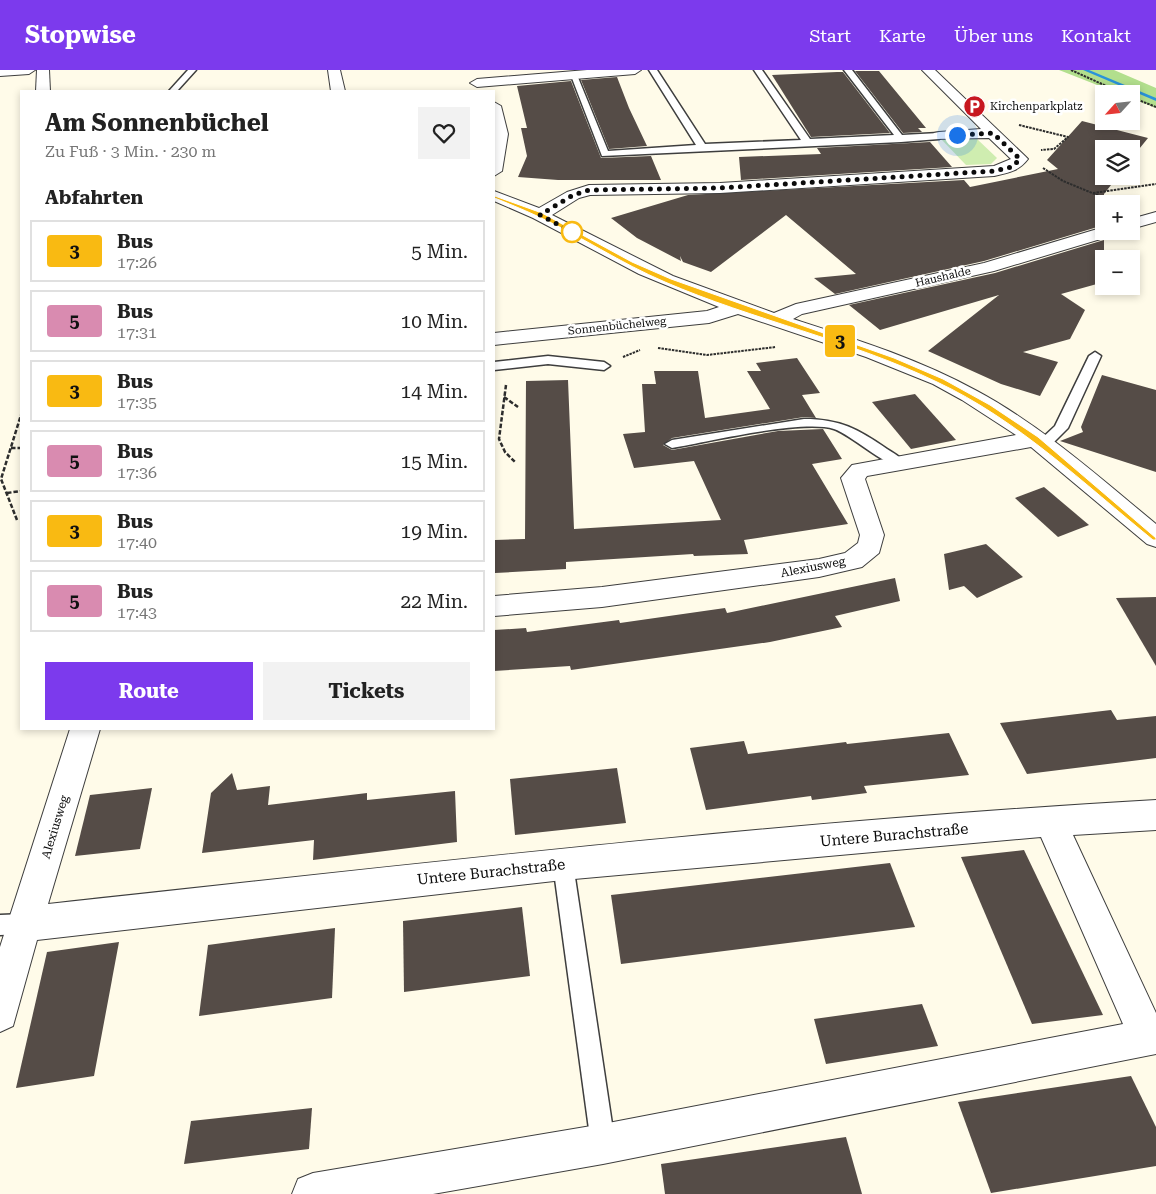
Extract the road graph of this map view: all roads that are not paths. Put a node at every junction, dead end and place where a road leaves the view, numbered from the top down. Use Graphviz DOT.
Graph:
graph roads {
  1 [pos="29,70"];
  2 [pos="43,70"];
  3 [pos="192,70"];
  4 [pos="334,70"];
  5 [pos="471,70"];
  6 [pos="635,70"];
  7 [pos="653,70"];
  8 [pos="758,70"];
  9 [pos="848,70"];
  10 [pos="928,70"];
  11 [pos="0,72"];
  12 [pos="573,75"];
  13 [pos="480,87"];
  14 [pos="43,90"];
  15 [pos="174,90"];
  16 [pos="338,90"];
  17 [pos="495,110"];
  18 [pos="993,133"];
  19 [pos="939,136"];
  20 [pos="901,139"];
  21 [pos="807,142"];
  22 [pos="702,147"];
  23 [pos="495,166"];
  24 [pos="495,196"];
  25 [pos="540,215"];
  26 [pos="1156,217"];
  27 [pos="1140,221"];
  28 [pos="1095,235"];
  29 [pos="738,306"];
  30 [pos="778,319"];
  31 [pos="495,339"];
  32 [pos="1095,356"];
  33 [pos="495,366"];
  34 [pos="604,366"];
  35 [pos="1039,442"];
  36 [pos="672,444"];
  37 [pos="898,463"];
  38 [pos="1156,538"];
  39 [pos="495,606"];
  40 [pos="85,730"];
  41 [pos="1156,815"];
  42 [pos="1050,821"];
  43 [pos="563,864"];
  44 [pos="12,925"];
  45 [pos="1146,1011"];
  46 [pos="0,1012"];
  47 [pos="603,1144"];
  48 [pos="313,1194"];
  1 -- 11 [label="street"];
  2 -- 14 [label="street"];
  3 -- 15 [label="lane"];
  4 -- 16 [label="street"];
  5 -- 13 [label="street"];
  6 -- 12 [label="street"];
  7 -- 22 [label="lane"];
  8 -- 21 [label="lane"];
  9 -- 20 [label="lane"];
  10 -- 18 [label="street"];
  12 -- 13 [label="street"];
  12 -- 22 [label="lane"];
  17 -- 23 [label="street"];
  18 -- 19 [label="street"];
  18 -- 25 [label="street"];
  19 -- 20 [label="lane"];
  20 -- 21 [label="lane"];
  21 -- 22 [label="lane"];
  24 -- 25 [label="street"];
  25 -- 29 [label="street"];
  26 -- 27 [label="street"];
  28 -- 30 [label="street, Haushalde"];
  29 -- 30 [label="street"];
  29 -- 31 [label="street, Sonnenbüchelweg"];
  30 -- 35 [label="street"];
  32 -- 35 [label="lane"];
  33 -- 34 [label="lane"];
  35 -- 37 [label="street, Alexiusweg"];
  35 -- 38 [label="street"];
  36 -- 37 [label="lane"];
  37 -- 39 [label="street, Alexiusweg"];
  40 -- 44 [label="street, Alexiusweg"];
  41 -- 42 [label="street, Untere Burachstraße"];
  42 -- 43 [label="street, Untere Burachstraße"];
  42 -- 45 [label="street"];
  43 -- 44 [label="street, Untere Burachstraße"];
  43 -- 47 [label="lane"];
  44 -- 46 [label="street"];
  45 -- 47 [label="street"];
  47 -- 48 [label="street"];
}
